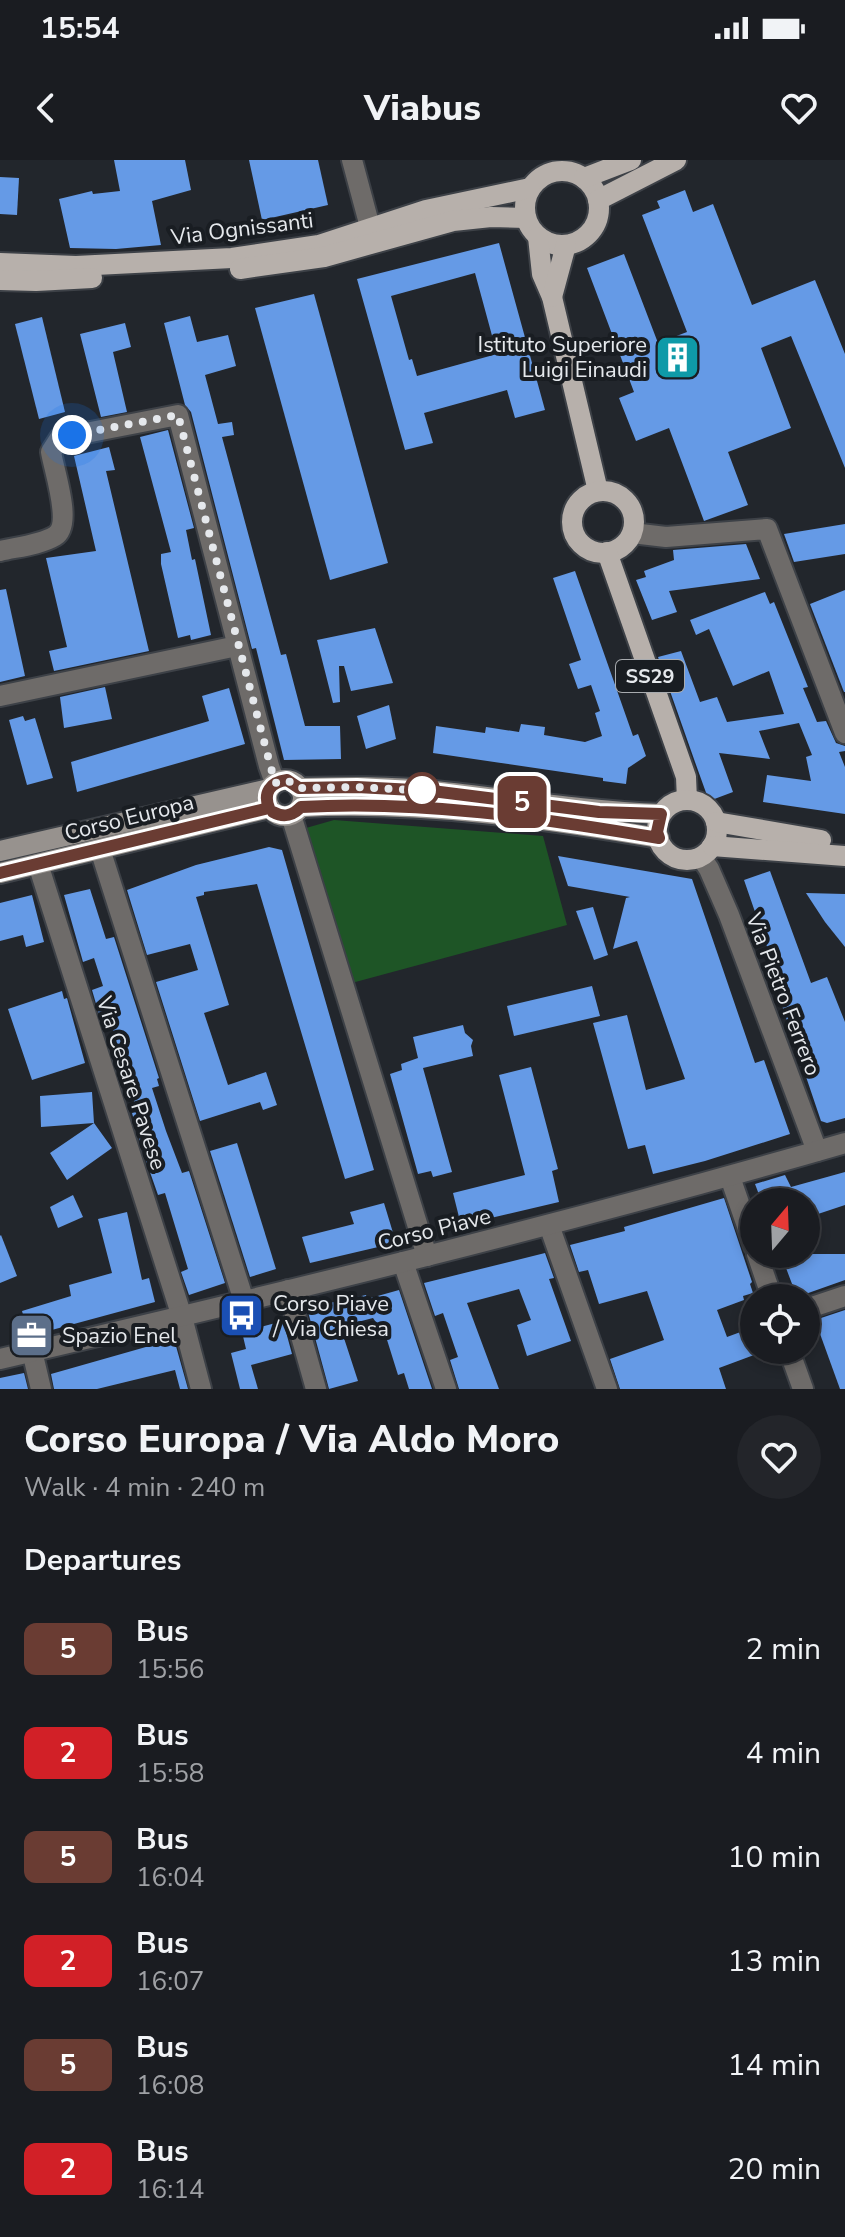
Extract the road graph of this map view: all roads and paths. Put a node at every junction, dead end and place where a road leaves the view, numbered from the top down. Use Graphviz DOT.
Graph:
graph roads {
  1 [pos="352,160"];
  2 [pos="631,160"];
  3 [pos="676,160"];
  4 [pos="584,178"];
  5 [pos="530,188"];
  6 [pos="598,200"];
  7 [pos="526,218"];
  8 [pos="370,227"];
  9 [pos="538,237"];
  10 [pos="566,245"];
  11 [pos="0,263"];
  12 [pos="0,280"];
  13 [pos="552,297"];
  14 [pos="598,491"];
  15 [pos="632,533"];
  16 [pos="0,551"];
  17 [pos="607,552"];
  18 [pos="237,646"];
  19 [pos="0,696"];
  20 [pos="845,733"];
  21 [pos="271,793"];
  22 [pos="687,800"];
  23 [pos="297,803"];
  24 [pos="661,814"];
  25 [pos="716,822"];
  26 [pos="659,838"];
  27 [pos="845,842"];
  28 [pos="100,849"];
  29 [pos="0,851"];
  30 [pos="706,852"];
  31 [pos="845,856"];
  32 [pos="38,864"];
  33 [pos="0,873"];
  34 [pos="845,1143"];
  35 [pos="814,1152"];
  36 [pos="730,1177"];
  37 [pos="740,1206"];
  38 [pos="549,1225"];
  39 [pos="427,1256"];
  40 [pos="403,1262"];
  41 [pos="288,1290"];
  42 [pos="845,1296"];
  43 [pos="244,1301"];
  44 [pos="820,1304"];
  45 [pos="182,1317"];
  46 [pos="32,1351"];
  47 [pos="0,1359"];
  48 [pos="794,1364"];
  49 [pos="41,1389"];
  50 [pos="201,1389"];
  51 [pos="316,1389"];
  52 [pos="446,1389"];
  53 [pos="607,1389"];
  54 [pos="803,1389"];
  1 -- 8 [label="street"];
  2 -- 4 [label="main road"];
  3 -- 6 [label="main road"];
  4 -- 5 [label="main road"];
  4 -- 6 [label="main road"];
  5 -- 7 [label="main road"];
  5 -- 8 [label="main road, Via Ognissanti"];
  6 -- 10 [label="main road"];
  7 -- 9 [label="main road"];
  7 -- 12 [label="main road, Via Ognissanti"];
  8 -- 11 [label="main road, Via Ognissanti"];
  9 -- 10 [label="main road"];
  9 -- 13 [label="main road"];
  10 -- 13 [label="main road"];
  13 -- 14 [label="main road"];
  14 -- 15 [label="main road"];
  14 -- 17 [label="main road"];
  15 -- 17 [label="main road"];
  15 -- 20 [label="street"];
  16 -- 18 [label="street"];
  17 -- 22 [label="main road, SS29"];
  18 -- 19 [label="street"];
  18 -- 21 [label="street"];
  21 -- 23 [label="main road, Corso Europa"];
  21 -- 23 [label="main road, Corso Europa"];
  21 -- 28 [label="main road, Corso Europa"];
  21 -- 29 [label="main road, Corso Europa"];
  22 -- 24 [label="main road"];
  22 -- 25 [label="main road"];
  23 -- 24 [label="main road, Corso Europa"];
  23 -- 26 [label="main road, Corso Europa"];
  23 -- 39 [label="street"];
  24 -- 26 [label="main road"];
  25 -- 27 [label="main road"];
  25 -- 30 [label="main road"];
  26 -- 30 [label="main road"];
  28 -- 32 [label="main road, Corso Europa"];
  28 -- 43 [label="street"];
  30 -- 31 [label="main road"];
  30 -- 35 [label="street, Via Pietro Ferrero"];
  32 -- 33 [label="main road, Corso Europa"];
  32 -- 45 [label="street, Via Cesare Pavese"];
  34 -- 35 [label="street, Corso Piave"];
  35 -- 36 [label="street, Corso Piave"];
  36 -- 37 [label="street"];
  36 -- 38 [label="street, Corso Piave"];
  38 -- 39 [label="street, Corso Piave"];
  38 -- 53 [label="street"];
  39 -- 40 [label="street, Corso Piave"];
  40 -- 41 [label="street, Corso Piave"];
  40 -- 52 [label="street"];
  41 -- 43 [label="street, Corso Piave"];
  41 -- 51 [label="street"];
  42 -- 44 [label="street"];
  43 -- 45 [label="street, Corso Piave"];
  45 -- 46 [label="street, Corso Piave"];
  45 -- 50 [label="street, Via Cesare Pavese"];
  46 -- 47 [label="street, Corso Piave"];
  46 -- 49 [label="street"];
  48 -- 54 [label="street"];
}
